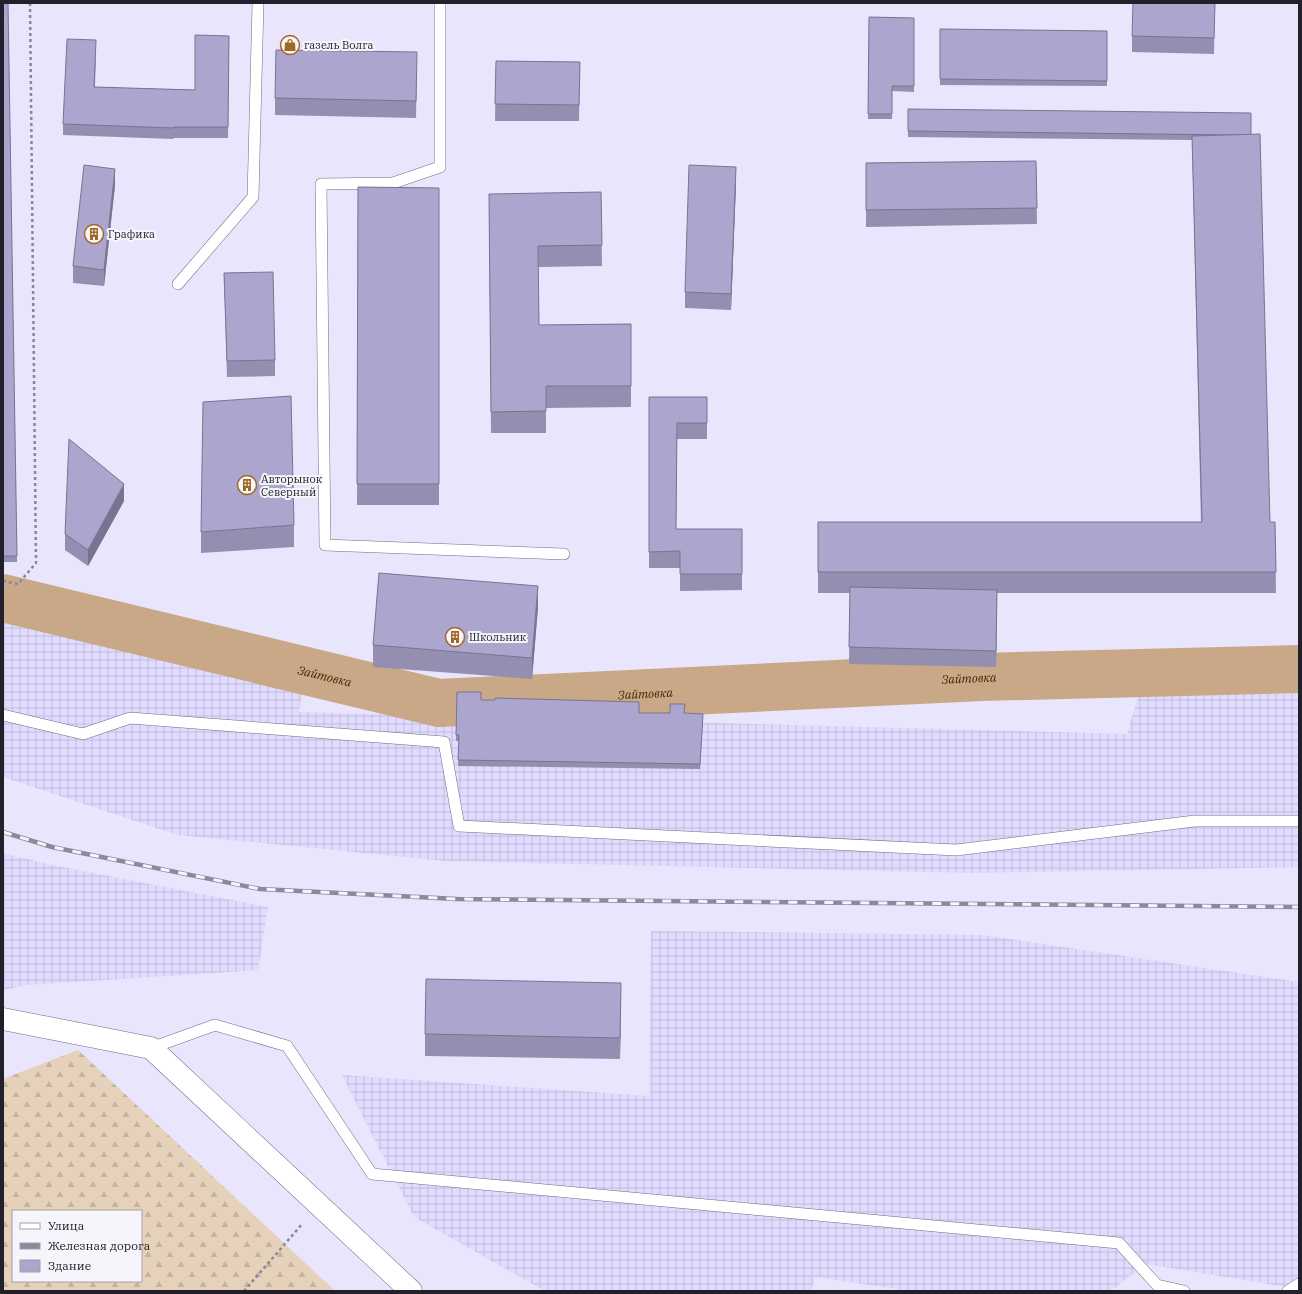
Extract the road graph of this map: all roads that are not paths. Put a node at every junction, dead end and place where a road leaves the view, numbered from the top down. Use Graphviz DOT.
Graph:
graph roads {
  1 [pos="258,3"];
  2 [pos="440,3"];
  3 [pos="178,284"];
  4 [pos="564,554"];
  5 [pos="3,715"];
  6 [pos="1299,821"];
  7 [pos="3,1019"];
  8 [pos="151,1048"];
  9 [pos="1299,1284"];
  10 [pos="411,1291"];
  11 [pos="1184,1291"];
  12 [pos="1288,1291"];
  1 -- 3 [label="lane"];
  2 -- 4 [label="lane"];
  5 -- 6 [label="lane"];
  7 -- 8 [label="street"];
  8 -- 10 [label="street"];
  8 -- 11 [label="lane"];
  9 -- 12 [label="lane"];
}
